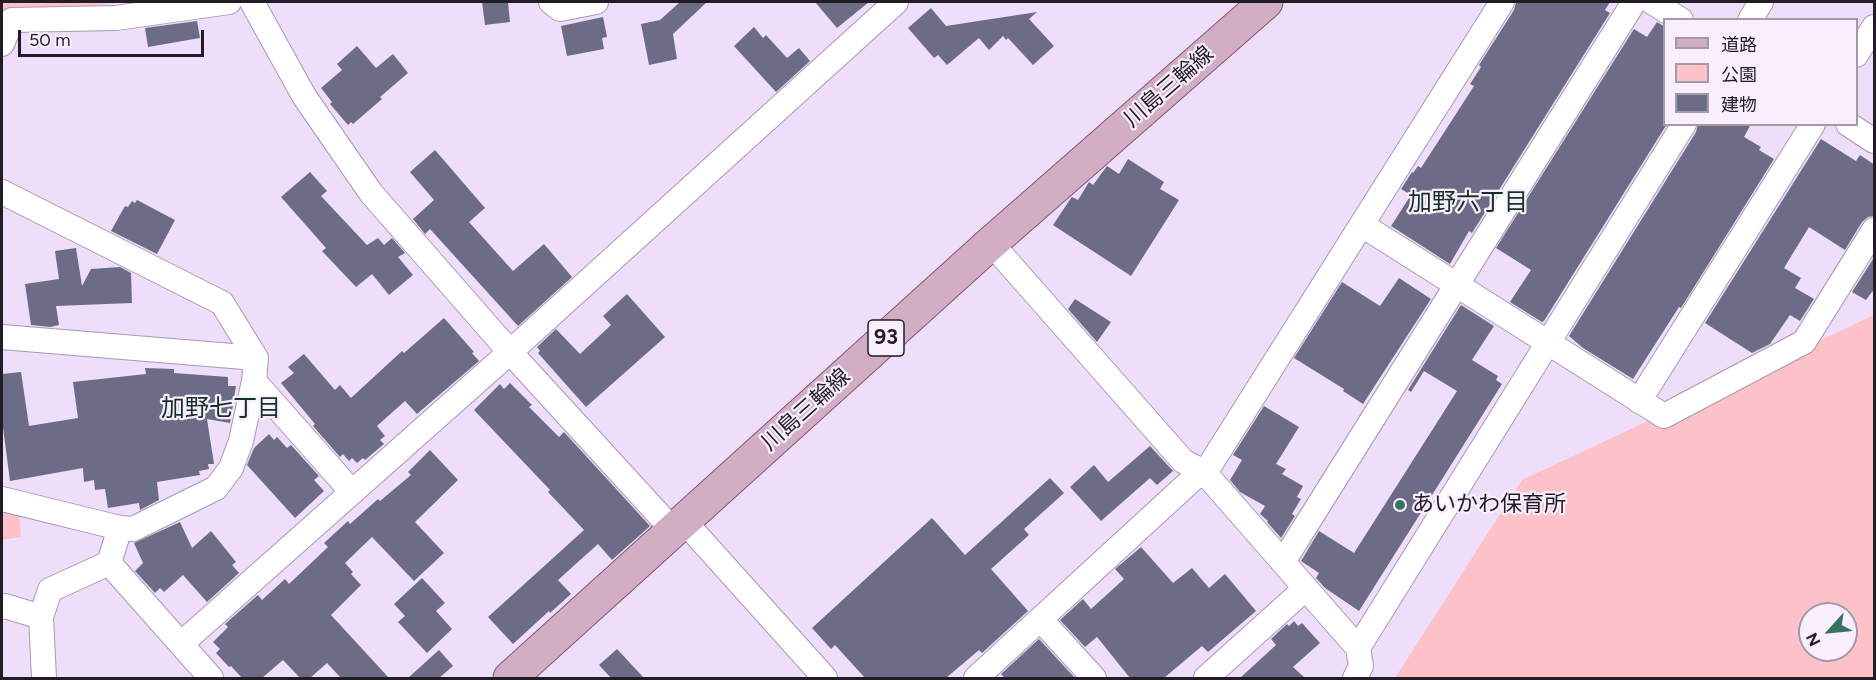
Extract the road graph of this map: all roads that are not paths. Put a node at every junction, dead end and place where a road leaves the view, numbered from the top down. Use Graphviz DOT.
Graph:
graph roads {
  1 [pos="229,2"];
  2 [pos="252,2"];
  3 [pos="551,2"];
  4 [pos="596,2"];
  5 [pos="896,2"];
  6 [pos="1266,2"];
  7 [pos="1502,2"];
  8 [pos="1634,2"];
  9 [pos="1652,2"];
  10 [pos="1761,2"];
  11 [pos="1678,18"];
  12 [pos="1751,18"];
  13 [pos="1875,27"];
  14 [pos="2,44"];
  15 [pos="1858,53"];
  16 [pos="1683,126"];
  17 [pos="1812,126"];
  18 [pos="1851,126"];
  19 [pos="1875,141"];
  20 [pos="2,192"];
  21 [pos="1362,225"];
  22 [pos="1875,230"];
  23 [pos="991,243"];
  24 [pos="1456,285"];
  25 [pos="2,337"];
  26 [pos="1548,343"];
  27 [pos="510,352"];
  28 [pos="255,369"];
  29 [pos="1639,401"];
  30 [pos="1205,473"];
  31 [pos="352,492"];
  32 [pos="2,499"];
  33 [pos="678,525"];
  34 [pos="120,528"];
  35 [pos="1283,562"];
  36 [pos="109,563"];
  37 [pos="1306,588"];
  38 [pos="2,607"];
  39 [pos="41,618"];
  40 [pos="1041,620"];
  41 [pos="181,644"];
  42 [pos="1358,648"];
  43 [pos="1231,670"];
  44 [pos="44,678"];
  45 [pos="211,678"];
  46 [pos="510,678"];
  47 [pos="825,678"];
  48 [pos="976,678"];
  49 [pos="1094,678"];
  50 [pos="1206,678"];
  51 [pos="1355,678"];
  1 -- 14 [label="street"];
  2 -- 27 [label="street"];
  3 -- 4 [label="street"];
  5 -- 27 [label="street"];
  6 -- 23 [label="main road, 川島三輪線 / 93"];
  7 -- 21 [label="street"];
  8 -- 24 [label="street"];
  9 -- 11 [label="street"];
  10 -- 12 [label="street"];
  13 -- 15 [label="street"];
  16 -- 26 [label="street"];
  17 -- 29 [label="street"];
  18 -- 19 [label="street"];
  20 -- 28 [label="street"];
  21 -- 24 [label="street"];
  21 -- 30 [label="street"];
  22 -- 29 [label="street"];
  23 -- 30 [label="street"];
  23 -- 33 [label="main road, 川島三輪線 / 93"];
  24 -- 26 [label="street"];
  24 -- 35 [label="street"];
  25 -- 28 [label="street"];
  26 -- 29 [label="street"];
  26 -- 42 [label="street"];
  27 -- 31 [label="street"];
  27 -- 33 [label="street"];
  28 -- 31 [label="street"];
  28 -- 34 [label="street"];
  30 -- 35 [label="street"];
  30 -- 40 [label="street"];
  31 -- 41 [label="street"];
  32 -- 34 [label="street"];
  33 -- 46 [label="main road, 川島三輪線 / 93"];
  33 -- 47 [label="street"];
  34 -- 36 [label="street"];
  35 -- 37 [label="street"];
  36 -- 39 [label="street"];
  36 -- 41 [label="street"];
  37 -- 42 [label="street"];
  37 -- 43 [label="street"];
  38 -- 39 [label="street"];
  39 -- 44 [label="street"];
  40 -- 48 [label="street"];
  40 -- 49 [label="street"];
  41 -- 45 [label="street"];
  42 -- 51 [label="street"];
  43 -- 50 [label="street"];
}
